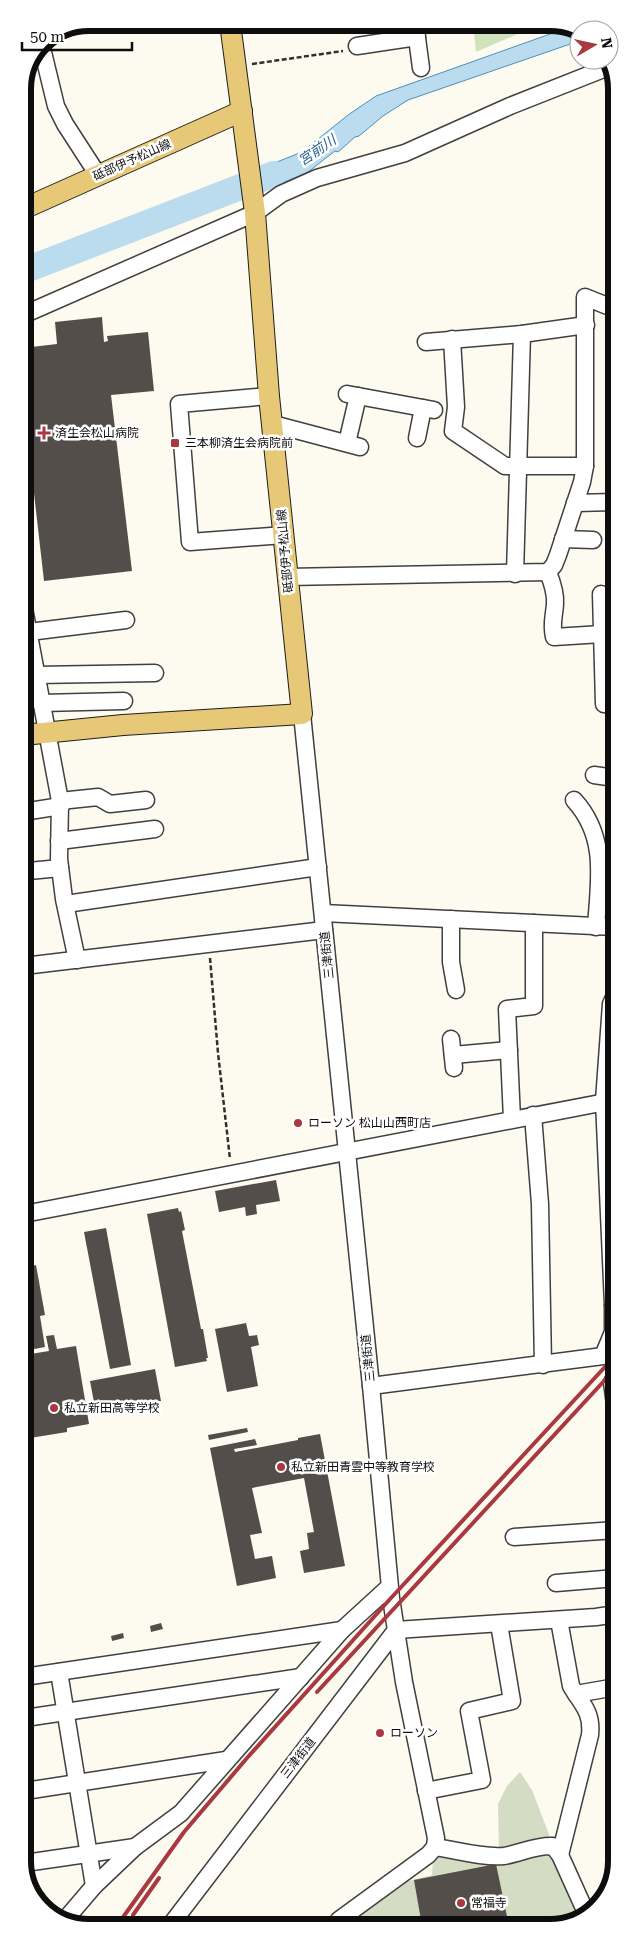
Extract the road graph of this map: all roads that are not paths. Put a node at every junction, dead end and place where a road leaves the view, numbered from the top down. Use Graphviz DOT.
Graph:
graph roads {
  1 [pos="231,31"];
  2 [pos="412,31"];
  3 [pos="416,31"];
  4 [pos="357,46"];
  5 [pos="42,56"];
  6 [pos="421,68"];
  7 [pos="601,70"];
  8 [pos="242,111"];
  9 [pos="98,175"];
  10 [pos="254,205"];
  11 [pos="31,206"];
  12 [pos="608,306"];
  13 [pos="31,311"];
  14 [pos="586,325"];
  15 [pos="522,334"];
  16 [pos="452,339"];
  17 [pos="426,342"];
  18 [pos="269,396"];
  19 [pos="273,424"];
  20 [pos="417,438"];
  21 [pos="518,466"];
  22 [pos="585,466"];
  23 [pos="608,502"];
  24 [pos="575,503"];
  25 [pos="284,535"];
  26 [pos="563,539"];
  27 [pos="593,540"];
  28 [pos="548,572"];
  29 [pos="515,574"];
  30 [pos="287,577"];
  31 [pos="601,594"];
  32 [pos="126,622"];
  33 [pos="31,632"];
  34 [pos="602,634"];
  35 [pos="31,648"];
  36 [pos="155,673"];
  37 [pos="36,675"];
  38 [pos="124,701"];
  39 [pos="42,703"];
  40 [pos="608,704"];
  41 [pos="302,714"];
  42 [pos="47,732"];
  43 [pos="31,734"];
  44 [pos="594,775"];
  45 [pos="608,777"];
  46 [pos="146,800"];
  47 [pos="574,800"];
  48 [pos="60,804"];
  49 [pos="31,810"];
  50 [pos="155,829"];
  51 [pos="59,841"];
  52 [pos="318,866"];
  53 [pos="60,868"];
  54 [pos="31,871"];
  55 [pos="66,904"];
  56 [pos="323,913"];
  57 [pos="451,919"];
  58 [pos="534,923"];
  59 [pos="596,926"];
  60 [pos="608,927"];
  61 [pos="324,930"];
  62 [pos="77,960"];
  63 [pos="31,965"];
  64 [pos="456,990"];
  65 [pos="509,1050"];
  66 [pos="453,1054"];
  67 [pos="608,1100"];
  68 [pos="534,1115"];
  69 [pos="512,1119"];
  70 [pos="347,1151"];
  71 [pos="31,1213"];
  72 [pos="608,1344"];
  73 [pos="543,1365"];
  74 [pos="371,1386"];
  75 [pos="608,1531"];
  76 [pos="514,1537"];
  77 [pos="608,1579"];
  78 [pos="556,1582"];
  79 [pos="389,1587"];
  80 [pos="608,1615"];
  81 [pos="559,1620"];
  82 [pos="499,1624"];
  83 [pos="342,1630"];
  84 [pos="396,1630"];
  85 [pos="59,1672"];
  86 [pos="31,1676"];
  87 [pos="301,1677"];
  88 [pos="608,1688"];
  89 [pos="576,1694"];
  90 [pos="65,1712"];
  91 [pos="31,1717"];
  92 [pos="226,1760"];
  93 [pos="77,1783"];
  94 [pos="31,1790"];
  95 [pos="426,1791"];
  96 [pos="135,1847"];
  97 [pos="435,1847"];
  98 [pos="89,1853"];
  99 [pos="560,1855"];
  100 [pos="31,1862"];
  101 [pos="94,1886"];
  102 [pos="584,1908"];
  103 [pos="70,1915"];
  104 [pos="175,1919"];
  105 [pos="340,1919"];
  1 -- 8 [label="main road, 砥部伊予松山線"];
  2 -- 4 [label="street"];
  3 -- 6 [label="street"];
  5 -- 9 [label="street"];
  7 -- 10 [label="street"];
  8 -- 9 [label="main road, 砥部伊予松山線"];
  8 -- 10 [label="main road, 砥部伊予松山線"];
  9 -- 11 [label="main road, 砥部伊予松山線"];
  10 -- 13 [label="street"];
  10 -- 18 [label="main road, 砥部伊予松山線"];
  12 -- 14 [label="street"];
  14 -- 15 [label="street"];
  14 -- 22 [label="street"];
  15 -- 16 [label="street"];
  15 -- 21 [label="street"];
  16 -- 17 [label="street"];
  16 -- 21 [label="street"];
  18 -- 19 [label="main road, 砥部伊予松山線"];
  18 -- 25 [label="street"];
  19 -- 20 [label="street"];
  19 -- 25 [label="main road, 砥部伊予松山線"];
  21 -- 22 [label="street"];
  21 -- 29 [label="street"];
  22 -- 24 [label="street"];
  23 -- 24 [label="street"];
  24 -- 26 [label="street"];
  25 -- 30 [label="main road, 砥部伊予松山線"];
  26 -- 27 [label="street"];
  26 -- 28 [label="street"];
  28 -- 29 [label="street"];
  28 -- 34 [label="street"];
  29 -- 30 [label="street"];
  30 -- 41 [label="main road, 砥部伊予松山線"];
  31 -- 34 [label="street"];
  32 -- 33 [label="street"];
  34 -- 40 [label="street"];
  35 -- 37 [label="street"];
  36 -- 37 [label="street"];
  37 -- 39 [label="street"];
  38 -- 39 [label="street"];
  39 -- 42 [label="street"];
  41 -- 42 [label="main road"];
  41 -- 52 [label="street, 三津街道"];
  42 -- 43 [label="main road"];
  42 -- 48 [label="street"];
  44 -- 45 [label="street"];
  46 -- 48 [label="street"];
  47 -- 59 [label="street"];
  48 -- 49 [label="street"];
  48 -- 51 [label="street"];
  50 -- 51 [label="street"];
  51 -- 53 [label="street"];
  52 -- 55 [label="street"];
  52 -- 56 [label="street, 三津街道"];
  53 -- 54 [label="street"];
  53 -- 55 [label="street"];
  55 -- 62 [label="street"];
  56 -- 57 [label="street"];
  56 -- 61 [label="street, 三津街道"];
  57 -- 58 [label="street"];
  57 -- 64 [label="street"];
  58 -- 59 [label="street"];
  58 -- 65 [label="street"];
  59 -- 60 [label="street"];
  61 -- 62 [label="street"];
  61 -- 70 [label="street, 三津街道"];
  62 -- 63 [label="street"];
  65 -- 66 [label="street"];
  65 -- 69 [label="street"];
  67 -- 68 [label="street"];
  68 -- 69 [label="street"];
  68 -- 73 [label="street"];
  69 -- 70 [label="street"];
  70 -- 71 [label="street"];
  70 -- 74 [label="street, 三津街道"];
  72 -- 73 [label="street"];
  73 -- 74 [label="street"];
  74 -- 79 [label="street, 三津街道"];
  75 -- 76 [label="street"];
  77 -- 78 [label="street"];
  79 -- 83 [label="street"];
  79 -- 84 [label="street, 三津街道"];
  80 -- 81 [label="street"];
  81 -- 82 [label="street"];
  81 -- 89 [label="street"];
  82 -- 84 [label="street"];
  82 -- 95 [label="street"];
  83 -- 85 [label="street"];
  83 -- 87 [label="street"];
  84 -- 95 [label="street"];
  84 -- 104 [label="street, 三津街道"];
  85 -- 86 [label="street"];
  85 -- 90 [label="street"];
  87 -- 90 [label="street"];
  87 -- 92 [label="street"];
  88 -- 89 [label="street"];
  89 -- 99 [label="street"];
  90 -- 91 [label="street"];
  90 -- 93 [label="street"];
  92 -- 93 [label="street"];
  92 -- 96 [label="street"];
  93 -- 94 [label="street"];
  93 -- 98 [label="street"];
  95 -- 97 [label="street"];
  96 -- 98 [label="street"];
  96 -- 101 [label="street"];
  97 -- 99 [label="street"];
  97 -- 105 [label="street"];
  98 -- 100 [label="street"];
  98 -- 101 [label="street"];
  99 -- 102 [label="street"];
  101 -- 103 [label="street"];
}
